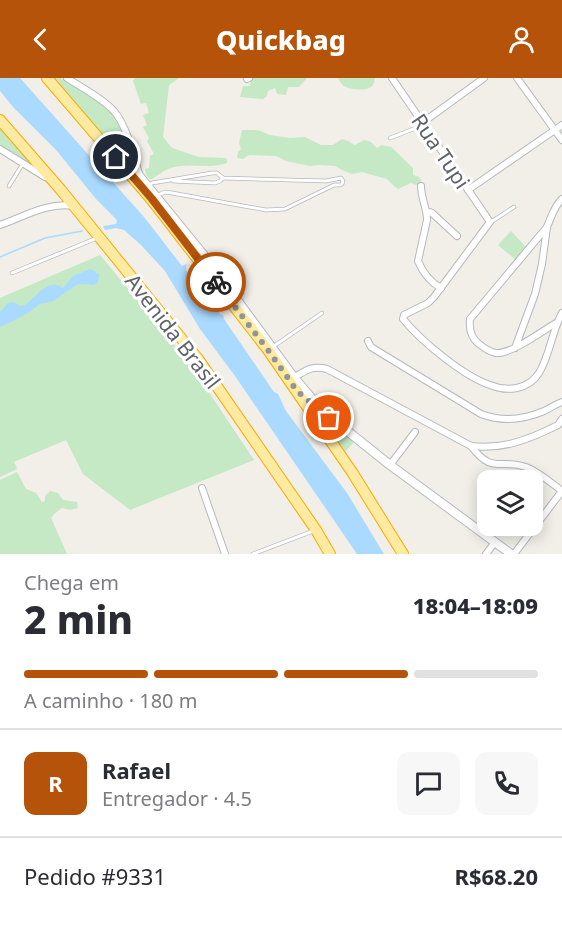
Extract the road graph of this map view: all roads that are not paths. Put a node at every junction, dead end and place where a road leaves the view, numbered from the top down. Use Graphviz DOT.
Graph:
graph roads {
  1 [pos="47,78"];
  2 [pos="67,78"];
  3 [pos="392,78"];
  4 [pos="484,78"];
  5 [pos="517,78"];
  6 [pos="0,120"];
  7 [pos="422,123"];
  8 [pos="562,125"];
  9 [pos="555,130"];
  10 [pos="390,138"];
  11 [pos="562,140"];
  12 [pos="0,149"];
  13 [pos="23,163"];
  14 [pos="223,178"];
  15 [pos="168,181"];
  16 [pos="9,186"];
  17 [pos="420,186"];
  18 [pos="59,187"];
  19 [pos="468,190"];
  20 [pos="149,192"];
  21 [pos="562,199"];
  22 [pos="50,206"];
  23 [pos="73,206"];
  24 [pos="514,207"];
  25 [pos="428,214"];
  26 [pos="490,223"];
  27 [pos="0,225"];
  28 [pos="547,227"];
  29 [pos="458,236"];
  30 [pos="99,237"];
  31 [pos="12,273"];
  32 [pos="441,288"];
  33 [pos="322,313"];
  34 [pos="562,313"];
  35 [pos="556,323"];
  36 [pos="368,341"];
  37 [pos="271,348"];
  38 [pos="515,348"];
  39 [pos="292,379"];
  40 [pos="297,391"];
  41 [pos="562,402"];
  42 [pos="329,418"];
  43 [pos="561,423"];
  44 [pos="415,432"];
  45 [pos="471,446"];
  46 [pos="390,465"];
  47 [pos="202,488"];
  48 [pos="562,491"];
  49 [pos="316,530"];
  50 [pos="495,542"];
  51 [pos="225,554"];
  52 [pos="253,554"];
  53 [pos="330,554"];
  54 [pos="403,554"];
  55 [pos="486,554"];
  56 [pos="513,554"];
  1 -- 20 [label="highway"];
  2 -- 20 [label="street"];
  3 -- 7 [label="street, Rua Tupi"];
  4 -- 7 [label="street"];
  5 -- 9 [label="street"];
  6 -- 18 [label="highway, Avenida Brasil"];
  7 -- 10 [label="lane"];
  7 -- 19 [label="street, Rua Tupi"];
  8 -- 9 [label="street"];
  9 -- 11 [label="street"];
  9 -- 19 [label="street"];
  12 -- 13 [label="street"];
  13 -- 16 [label="lane"];
  13 -- 18 [label="street"];
  14 -- 15 [label="lane"];
  14 -- 15 [label="lane"];
  14 -- 20 [label="lane"];
  15 -- 20 [label="lane"];
  17 -- 25 [label="street"];
  18 -- 22 [label="street"];
  18 -- 23 [label="highway, Avenida Brasil"];
  19 -- 26 [label="street, Rua Tupi"];
  20 -- 37 [label="highway"];
  21 -- 28 [label="street"];
  22 -- 23 [label="street"];
  22 -- 27 [label="street"];
  23 -- 30 [label="highway, Avenida Brasil"];
  24 -- 26 [label="lane"];
  25 -- 29 [label="street"];
  25 -- 32 [label="street"];
  26 -- 32 [label="street"];
  28 -- 38 [label="street"];
  28 -- 38 [label="street"];
  30 -- 31 [label="lane"];
  30 -- 49 [label="highway, Avenida Brasil"];
  32 -- 35 [label="street"];
  33 -- 37 [label="lane"];
  34 -- 35 [label="street"];
  35 -- 38 [label="street"];
  36 -- 41 [label="street"];
  37 -- 39 [label="highway"];
  39 -- 40 [label="highway"];
  39 -- 42 [label="street"];
  39 -- 45 [label="street"];
  40 -- 42 [label="main road"];
  40 -- 54 [label="highway"];
  42 -- 46 [label="main road"];
  43 -- 45 [label="street"];
  44 -- 46 [label="street"];
  45 -- 48 [label="street"];
  46 -- 50 [label="main road"];
  47 -- 51 [label="street"];
  48 -- 56 [label="street"];
  49 -- 52 [label="lane"];
  49 -- 53 [label="highway, Avenida Brasil"];
  50 -- 55 [label="street"];
  50 -- 56 [label="main road"];
}
